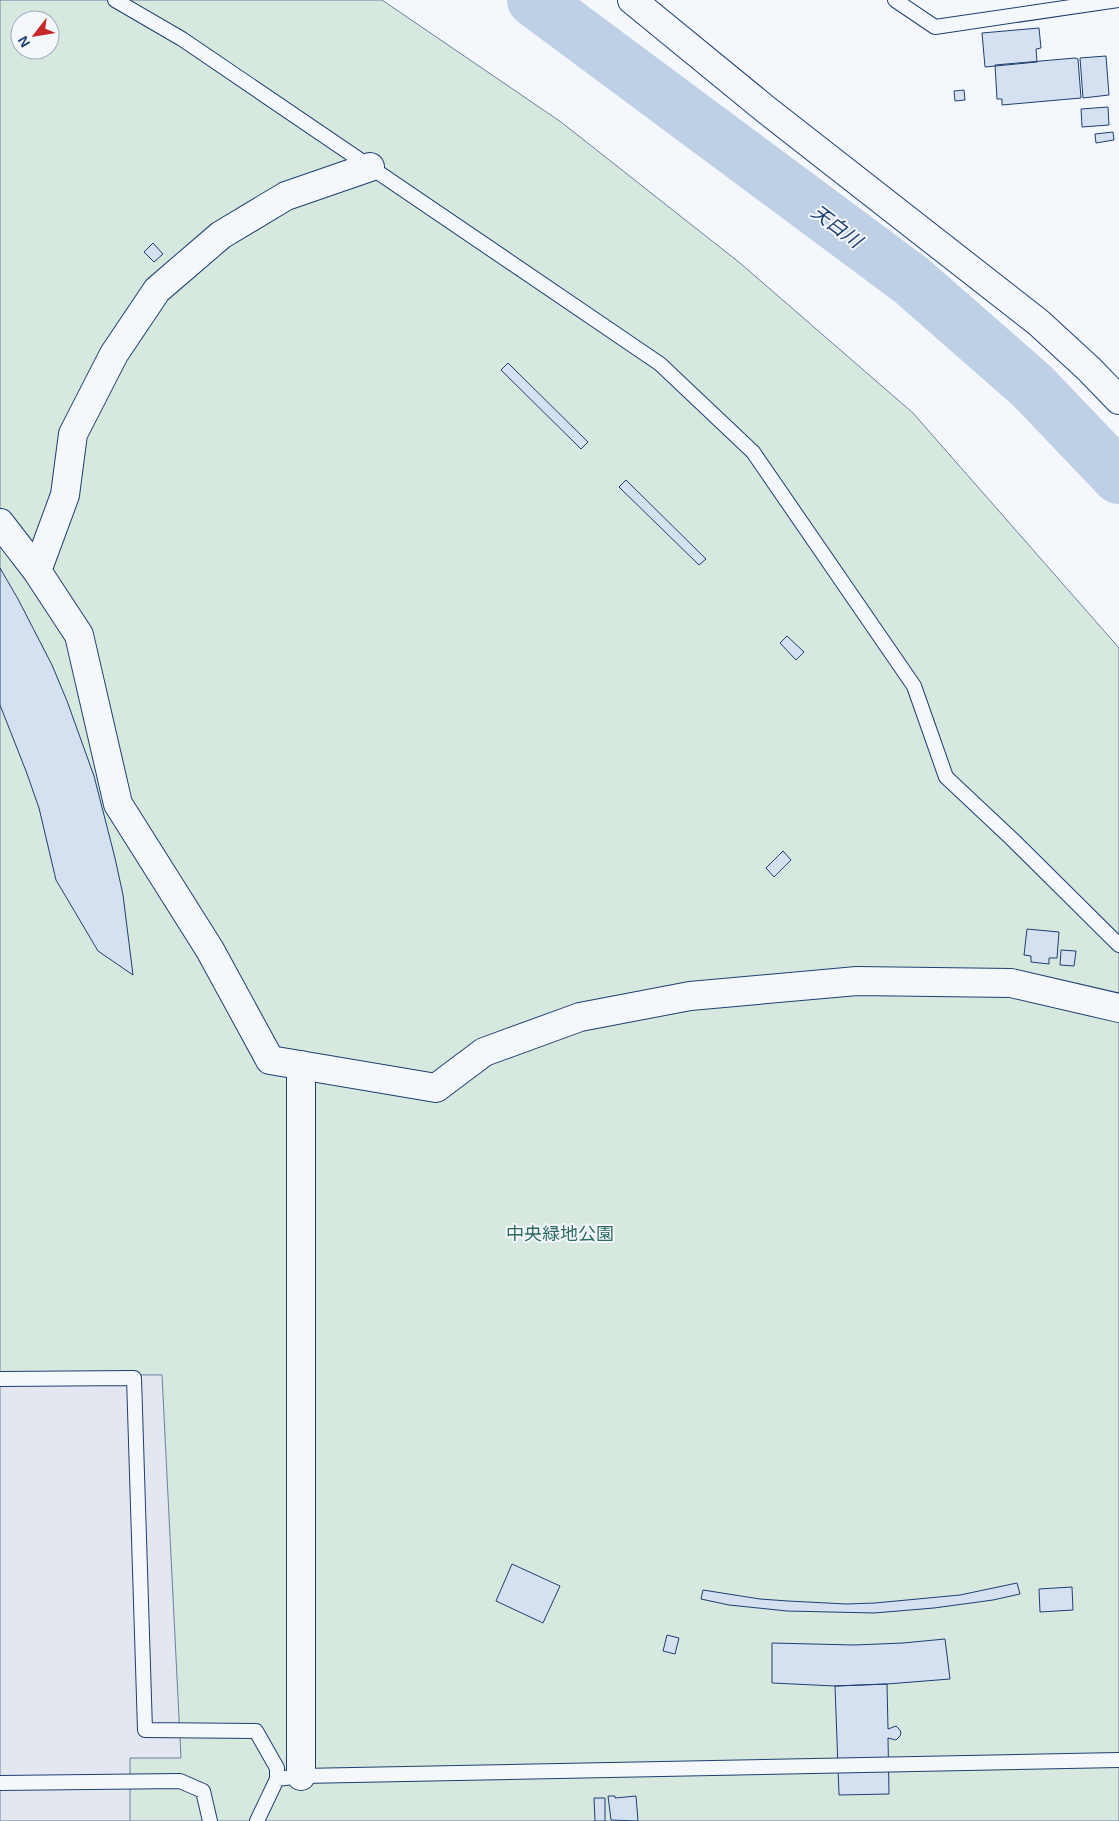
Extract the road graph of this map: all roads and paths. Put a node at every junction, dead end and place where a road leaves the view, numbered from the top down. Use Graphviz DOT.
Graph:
graph roads {
  1 [pos="115,0"];
  2 [pos="632,0"];
  3 [pos="896,0"];
  4 [pos="1118,0"];
  5 [pos="370,167"];
  6 [pos="1119,400"];
  7 [pos="0,523"];
  8 [pos="37,571"];
  9 [pos="1119,945"];
  10 [pos="1119,1008"];
  11 [pos="301,1065"];
  12 [pos="0,1379"];
  13 [pos="1119,1760"];
  14 [pos="289,1778"];
  15 [pos="0,1783"];
  16 [pos="210,1821"];
  17 [pos="257,1821"];
  1 -- 5 [label="lane"];
  2 -- 6 [label="street"];
  3 -- 4 [label="lane"];
  5 -- 8 [label="street"];
  5 -- 9 [label="lane"];
  7 -- 8 [label="street"];
  8 -- 11 [label="street"];
  10 -- 11 [label="street"];
  11 -- 14 [label="street"];
  12 -- 14 [label="lane"];
  13 -- 14 [label="lane"];
  14 -- 17 [label="lane"];
  15 -- 16 [label="lane"];
}
